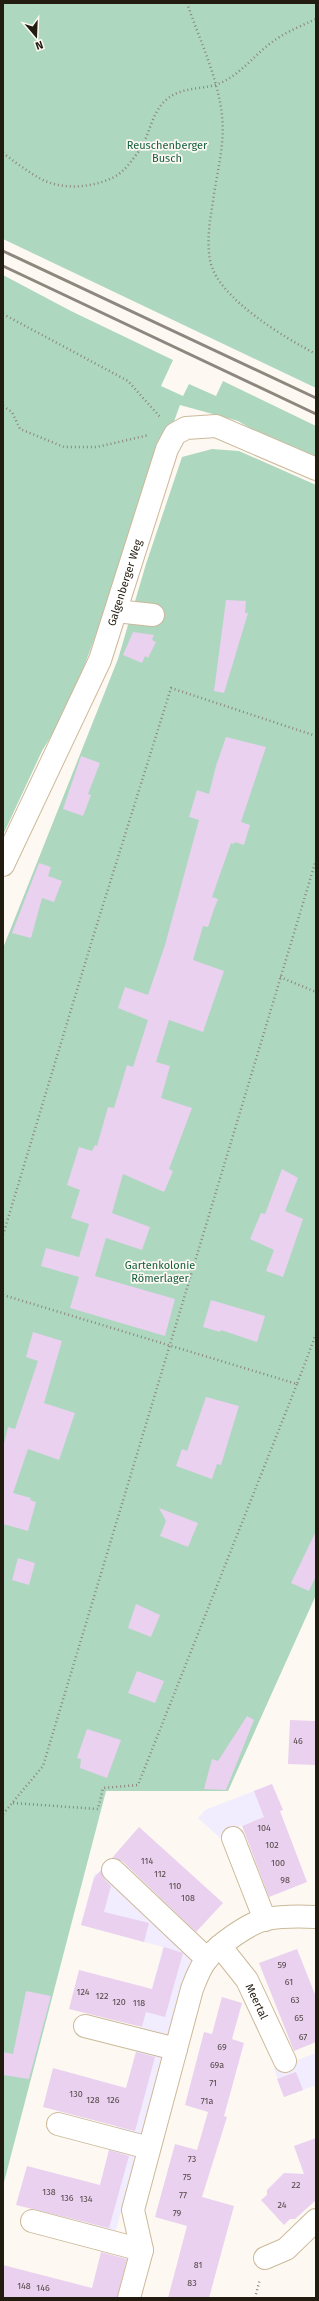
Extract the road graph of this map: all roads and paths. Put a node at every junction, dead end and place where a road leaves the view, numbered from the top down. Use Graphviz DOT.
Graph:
graph roads {
  1 [pos="187,3"];
  2 [pos="316,19"];
  3 [pos="215,85"];
  4 [pos="3,153"];
  5 [pos="3,314"];
  6 [pos="316,354"];
  7 [pos="3,406"];
  8 [pos="175,434"];
  9 [pos="316,469"];
  10 [pos="116,611"];
  11 [pos="153,615"];
  12 [pos="316,736"];
  13 [pos="316,860"];
  14 [pos="3,865"];
  15 [pos="280,977"];
  16 [pos="316,992"];
  17 [pos="3,1235"];
  18 [pos="3,1295"];
  19 [pos="316,1334"];
  20 [pos="170,1344"];
  21 [pos="297,1384"];
  22 [pos="13,1803"];
  23 [pos="3,1814"];
  24 [pos="233,1838"];
  25 [pos="113,1870"];
  26 [pos="316,1917"];
  27 [pos="264,1920"];
  28 [pos="214,1953"];
  29 [pos="85,2026"];
  30 [pos="176,2049"];
  31 [pos="285,2061"];
  32 [pos="58,2124"];
  33 [pos="149,2148"];
  34 [pos="316,2220"];
  35 [pos="32,2221"];
  36 [pos="142,2250"];
  37 [pos="265,2258"];
  38 [pos="129,2298"];
  1 -- 3 [label="path"];
  2 -- 3 [label="path"];
  3 -- 4 [label="path"];
  3 -- 6 [label="path"];
  5 -- 8 [label="path"];
  7 -- 8 [label="path"];
  8 -- 9 [label="street"];
  8 -- 10 [label="street, Galgenberger Weg"];
  10 -- 11 [label="street"];
  10 -- 14 [label="street, Galgenberger Weg"];
  12 -- 17 [label="path"];
  13 -- 15 [label="path"];
  15 -- 16 [label="path"];
  15 -- 20 [label="path"];
  18 -- 20 [label="path"];
  19 -- 21 [label="path"];
  20 -- 21 [label="path"];
  20 -- 22 [label="path"];
  21 -- 22 [label="path"];
  22 -- 23 [label="path"];
  24 -- 27 [label="street"];
  25 -- 28 [label="street, Meertal"];
  26 -- 27 [label="street"];
  27 -- 28 [label="street"];
  28 -- 30 [label="street"];
  28 -- 31 [label="street, Meertal"];
  29 -- 30 [label="street"];
  30 -- 33 [label="street"];
  32 -- 33 [label="street"];
  33 -- 36 [label="street"];
  34 -- 37 [label="street"];
  35 -- 36 [label="street"];
  36 -- 38 [label="street"];
}
